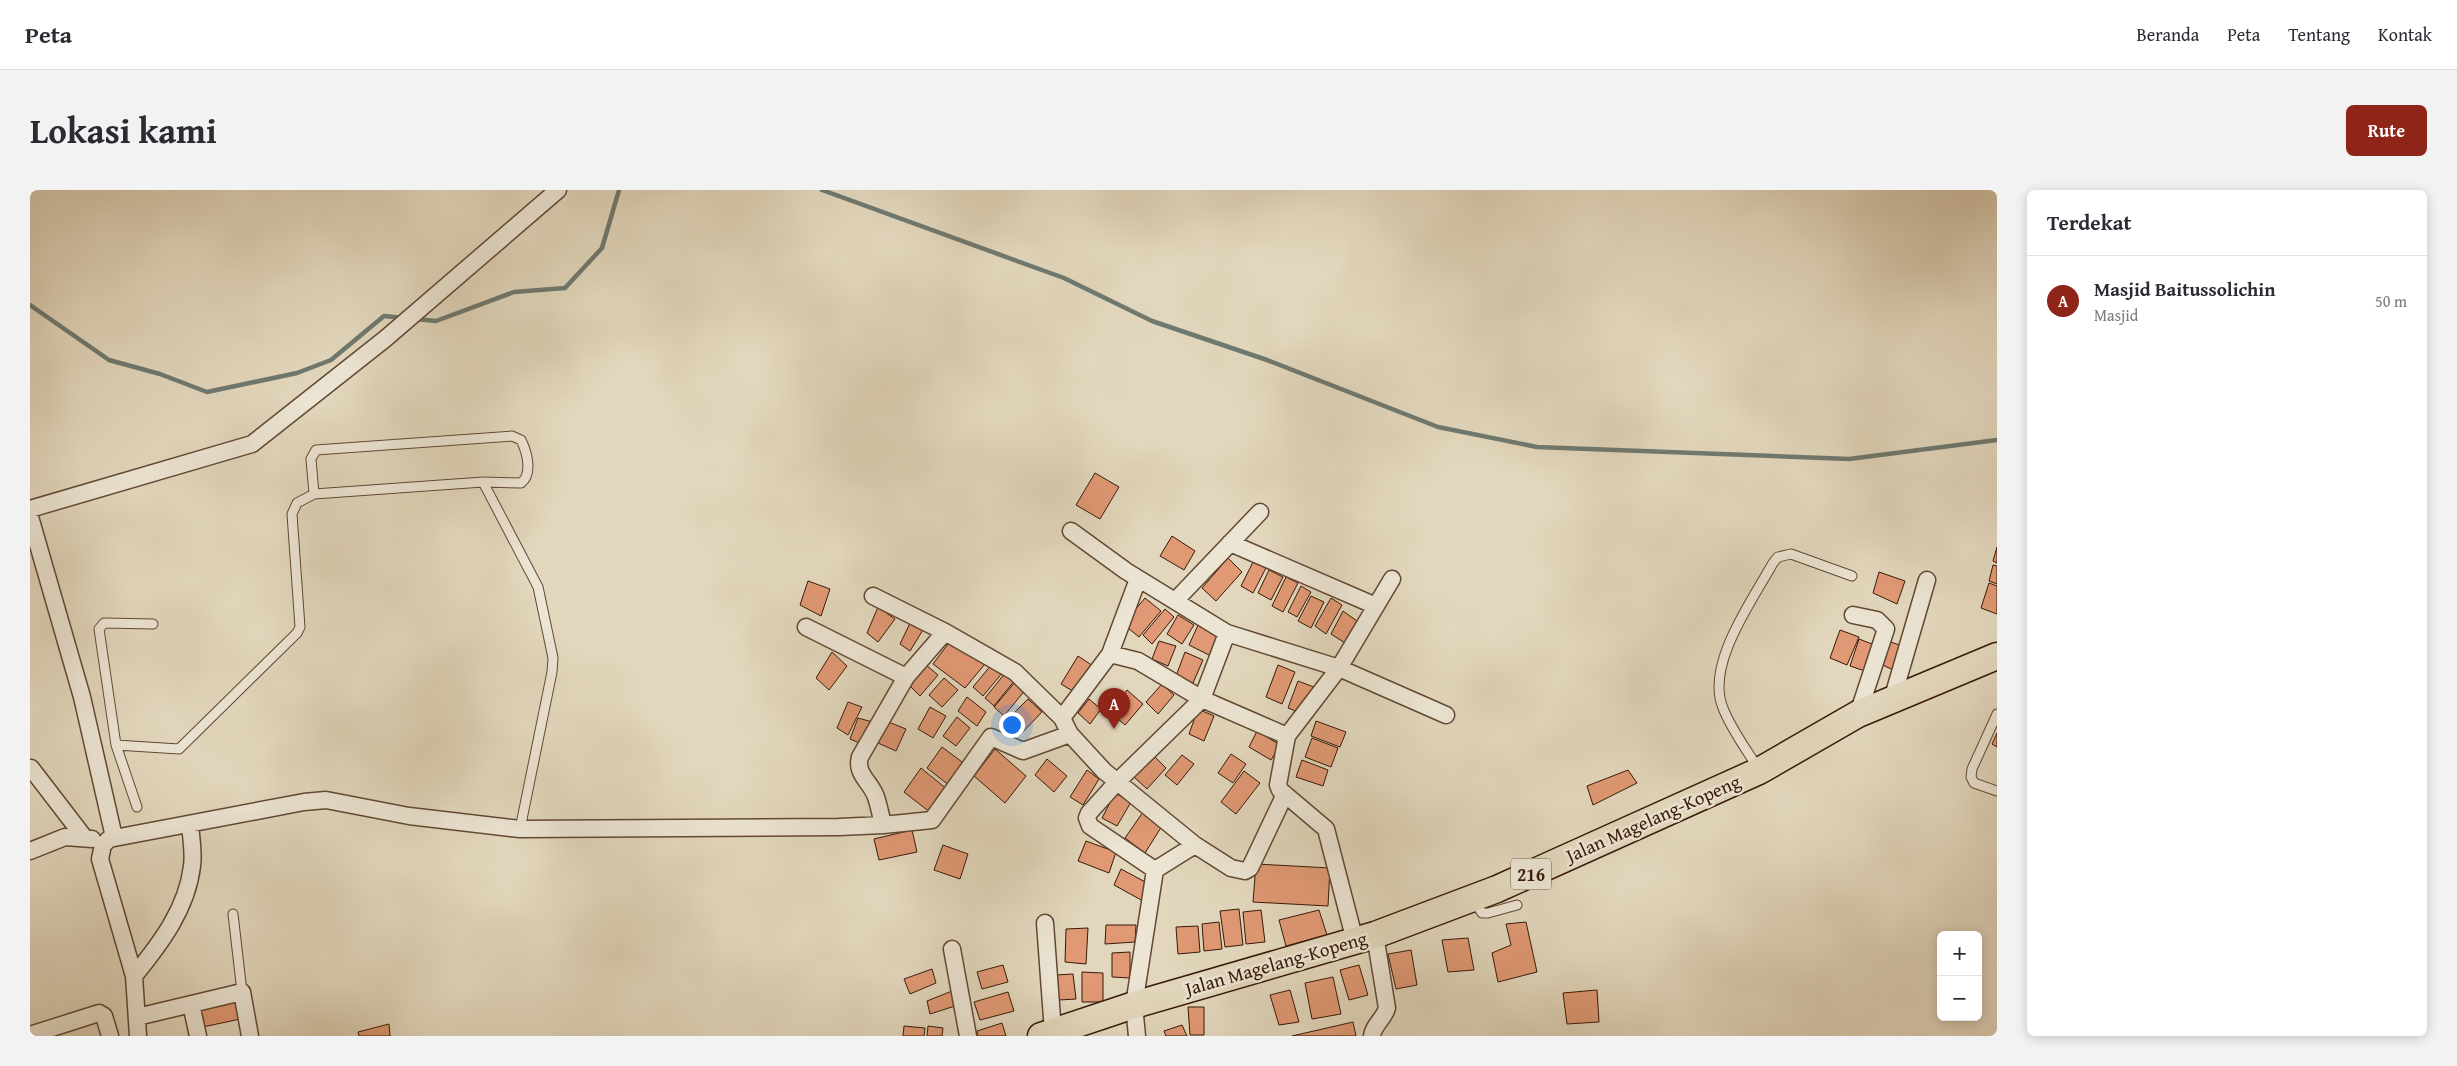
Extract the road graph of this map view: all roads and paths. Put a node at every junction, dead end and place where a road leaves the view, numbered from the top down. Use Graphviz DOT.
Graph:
graph roads {
  1 [pos="558,190"];
  2 [pos="483,482"];
  3 [pos="314,494"];
  4 [pos="30,509"];
  5 [pos="1260,512"];
  6 [pos="30,517"];
  7 [pos="1072,531"];
  8 [pos="1230,543"];
  9 [pos="1852,576"];
  10 [pos="1138,578"];
  11 [pos="1392,579"];
  12 [pos="1927,580"];
  13 [pos="873,596"];
  14 [pos="1175,601"];
  15 [pos="1376,606"];
  16 [pos="1853,615"];
  17 [pos="153,624"];
  18 [pos="806,627"];
  19 [pos="946,632"];
  20 [pos="1226,633"];
  21 [pos="1110,654"];
  22 [pos="1996,659"];
  23 [pos="1339,668"];
  24 [pos="906,677"];
  25 [pos="1202,699"];
  26 [pos="1892,700"];
  27 [pos="1858,714"];
  28 [pos="1997,714"];
  29 [pos="1446,715"];
  30 [pos="1062,718"];
  31 [pos="1070,734"];
  32 [pos="1287,736"];
  33 [pos="116,746"];
  34 [pos="31,768"];
  35 [pos="1759,771"];
  36 [pos="1116,782"];
  37 [pos="1997,791"];
  38 [pos="1284,794"];
  39 [pos="137,807"];
  40 [pos="190,824"];
  41 [pos="883,825"];
  42 [pos="520,828"];
  43 [pos="84,837"];
  44 [pos="108,841"];
  45 [pos="1195,845"];
  46 [pos="30,851"];
  47 [pos="1154,870"];
  48 [pos="1472,898"];
  49 [pos="1517,905"];
  50 [pos="232,914"];
  51 [pos="1045,923"];
  52 [pos="1365,938"];
  53 [pos="952,949"];
  54 [pos="134,976"];
  55 [pos="242,992"];
  56 [pos="191,1004"];
  57 [pos="1134,1005"];
  58 [pos="137,1017"];
  59 [pos="30,1034"];
  60 [pos="1047,1034"];
  61 [pos="110,1036"];
  62 [pos="138,1036"];
  63 [pos="198,1036"];
  64 [pos="250,1036"];
  65 [pos="968,1036"];
  66 [pos="1137,1036"];
  67 [pos="1372,1036"];
  1 -- 4 [label="street"];
  2 -- 3 [label="lane"];
  2 -- 3 [label="lane"];
  2 -- 42 [label="lane"];
  3 -- 33 [label="lane"];
  5 -- 8 [label="street"];
  6 -- 44 [label="street"];
  7 -- 10 [label="street"];
  8 -- 14 [label="street"];
  8 -- 15 [label="street"];
  9 -- 35 [label="lane"];
  10 -- 14 [label="street"];
  10 -- 21 [label="street"];
  11 -- 15 [label="street"];
  12 -- 26 [label="street"];
  13 -- 19 [label="street"];
  14 -- 20 [label="street"];
  15 -- 23 [label="street"];
  16 -- 27 [label="street"];
  17 -- 33 [label="lane"];
  18 -- 24 [label="street"];
  19 -- 24 [label="street"];
  19 -- 30 [label="street"];
  20 -- 23 [label="street"];
  20 -- 25 [label="street"];
  21 -- 25 [label="street"];
  21 -- 30 [label="street"];
  22 -- 26 [label="main road, Jalan Magelang-Kopeng / 216"];
  23 -- 29 [label="street"];
  23 -- 32 [label="street"];
  24 -- 41 [label="street"];
  25 -- 32 [label="street"];
  25 -- 36 [label="street"];
  26 -- 27 [label="main road, Jalan Magelang-Kopeng / 216"];
  27 -- 35 [label="main road, Jalan Magelang-Kopeng / 216"];
  28 -- 37 [label="lane"];
  30 -- 31 [label="street"];
  31 -- 36 [label="street"];
  31 -- 41 [label="street"];
  32 -- 38 [label="street"];
  33 -- 39 [label="lane"];
  34 -- 43 [label="street"];
  35 -- 48 [label="main road, Jalan Magelang-Kopeng / 216"];
  36 -- 45 [label="street"];
  36 -- 47 [label="street"];
  38 -- 45 [label="street"];
  38 -- 52 [label="street"];
  40 -- 42 [label="street"];
  40 -- 44 [label="street"];
  40 -- 54 [label="street"];
  41 -- 42 [label="street"];
  43 -- 44 [label="street"];
  43 -- 46 [label="street"];
  44 -- 54 [label="street"];
  45 -- 47 [label="street"];
  47 -- 57 [label="street"];
  48 -- 49 [label="lane"];
  48 -- 52 [label="main road, Jalan Magelang-Kopeng / 216"];
  50 -- 55 [label="lane"];
  51 -- 60 [label="street"];
  52 -- 57 [label="main road, Jalan Magelang-Kopeng / 216"];
  52 -- 67 [label="street"];
  53 -- 65 [label="street"];
  54 -- 58 [label="street"];
  55 -- 56 [label="street"];
  55 -- 64 [label="street"];
  56 -- 58 [label="street"];
  56 -- 63 [label="street"];
  57 -- 60 [label="main road, Jalan Magelang-Kopeng / 216"];
  57 -- 66 [label="street"];
  58 -- 62 [label="street"];
  59 -- 61 [label="street"];
}
